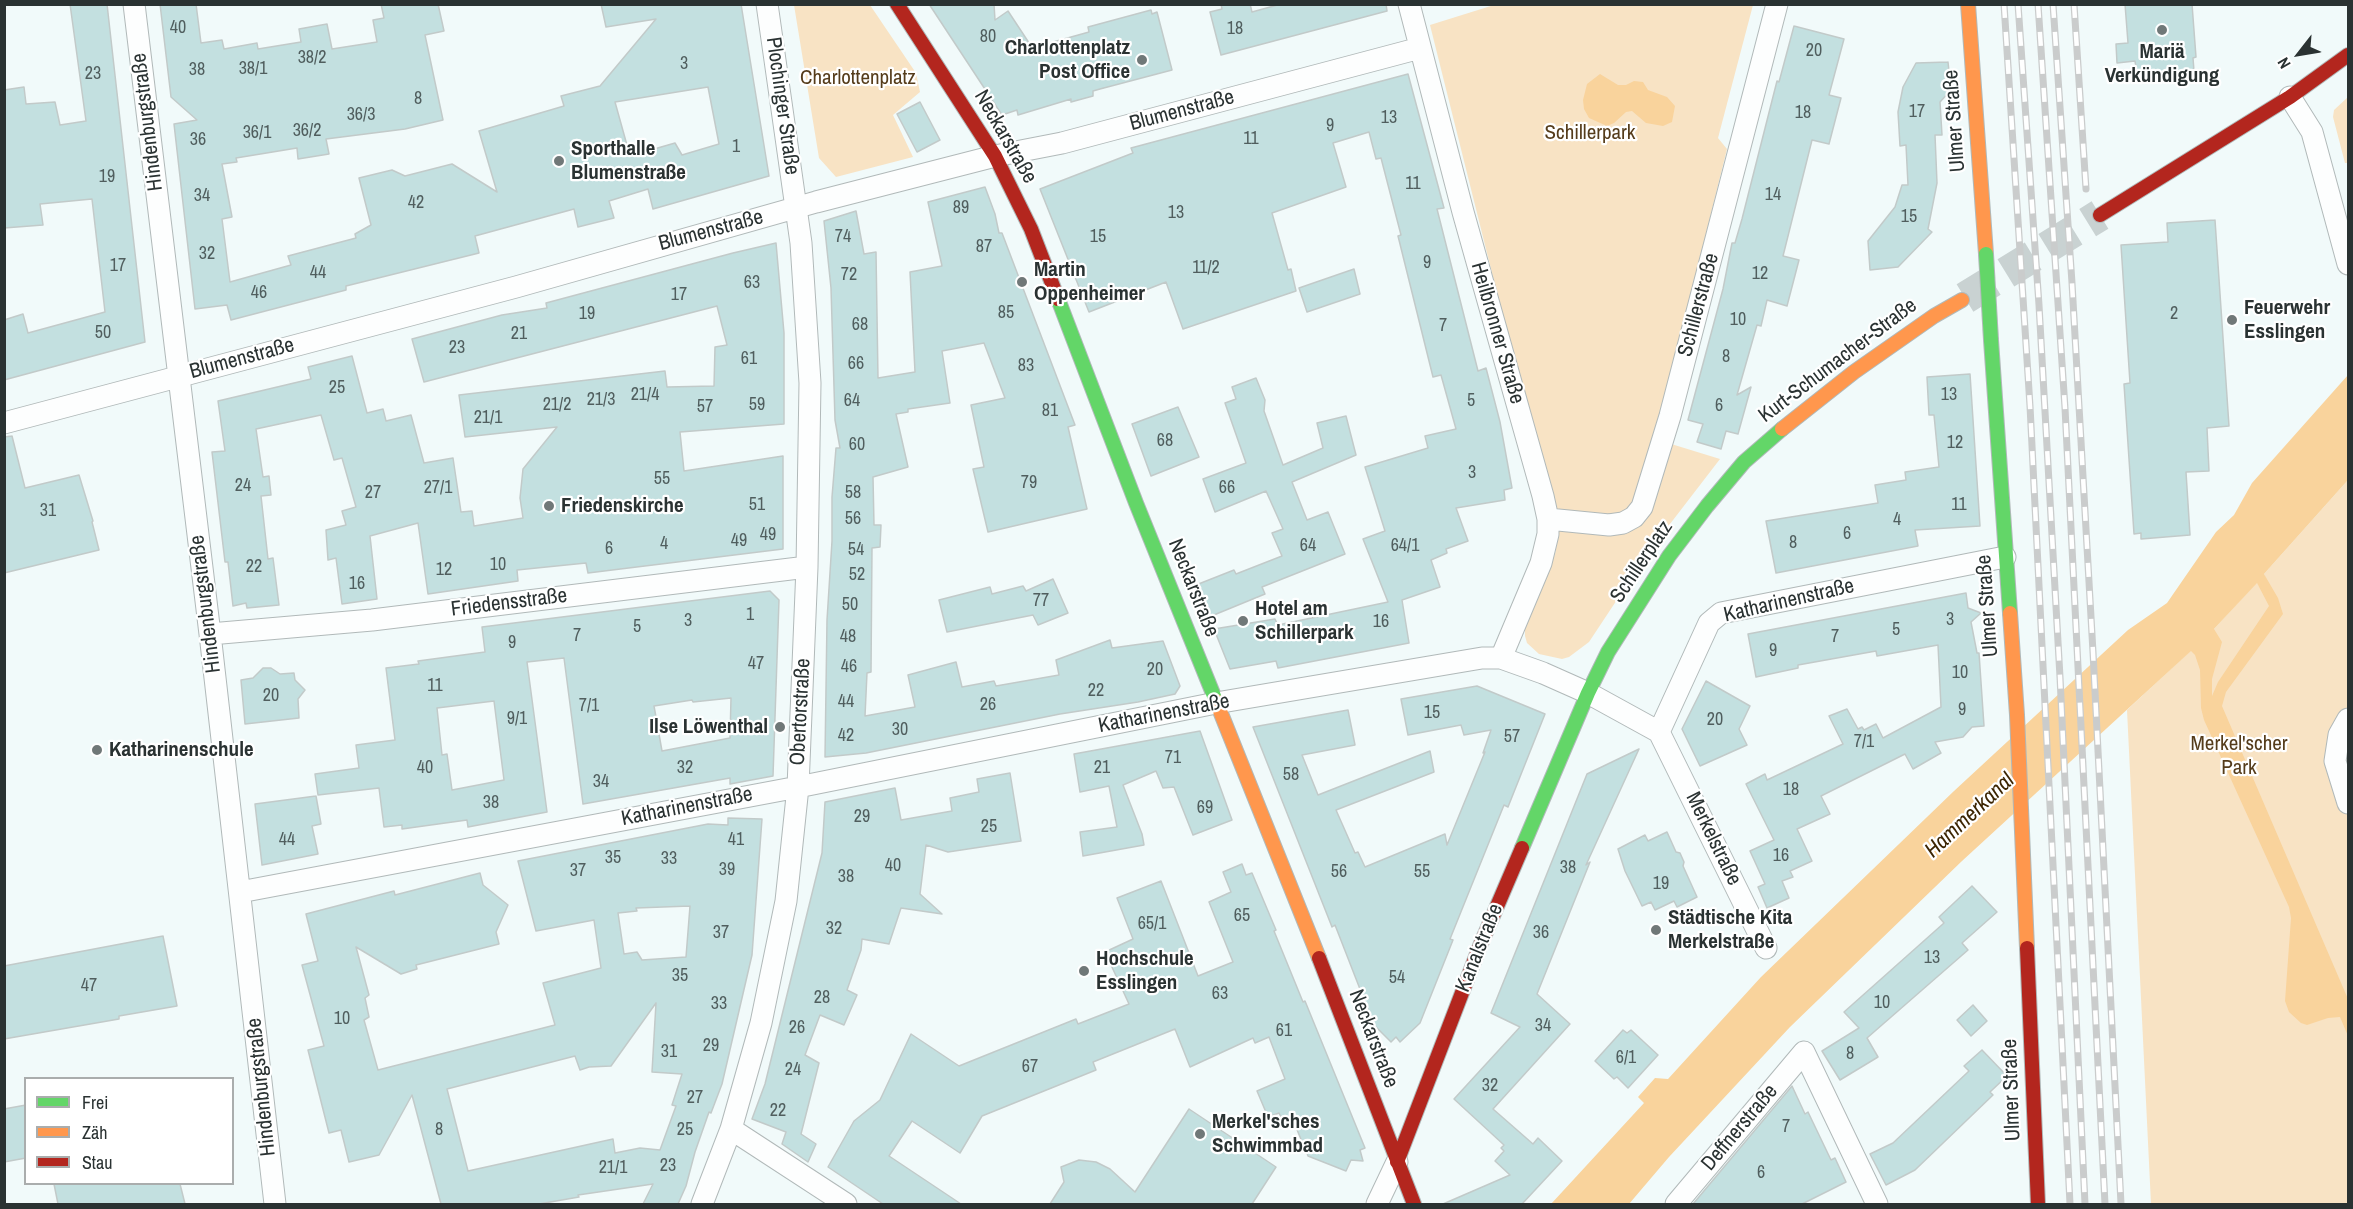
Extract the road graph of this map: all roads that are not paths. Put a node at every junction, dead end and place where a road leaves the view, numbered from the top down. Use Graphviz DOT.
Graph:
graph roads {
  1 [pos="134,4"];
  2 [pos="767,4"];
  3 [pos="897,4"];
  4 [pos="1409,4"];
  5 [pos="1777,4"];
  6 [pos="1968,4"];
  7 [pos="1420,48"];
  8 [pos="2349,55"];
  9 [pos="2290,97"];
  10 [pos="995,156"];
  11 [pos="796,208"];
  12 [pos="2100,215"];
  13 [pos="2349,264"];
  14 [pos="1962,300"];
  15 [pos="179,376"];
  16 [pos="4,423"];
  17 [pos="1744,462"];
  18 [pos="1548,519"];
  19 [pos="2005,557"];
  20 [pos="807,567"];
  21 [pos="210,634"];
  22 [pos="1501,658"];
  23 [pos="1588,693"];
  24 [pos="1216,703"];
  25 [pos="2349,719"];
  26 [pos="1659,732"];
  27 [pos="798,787"];
  28 [pos="2349,803"];
  29 [pos="240,892"];
  30 [pos="1766,948"];
  31 [pos="731,1129"];
  32 [pos="1397,1162"];
  33 [pos="275,1204"];
  34 [pos="702,1204"];
  35 [pos="846,1204"];
  36 [pos="1377,1204"];
  37 [pos="1414,1204"];
  38 [pos="1676,1204"];
  39 [pos="1877,1204"];
  40 [pos="2038,1204"];
  1 -- 15 [label="street, Hindenburgstraße"];
  2 -- 11 [label="street, Plochinger Straße"];
  3 -- 10 [label="street, Neckarstraße"];
  4 -- 7 [label="street, Heilbronner Straße"];
  5 -- 18 [label="street, Schillerstraße"];
  6 -- 19 [label="street, Ulmer Straße, bridge"];
  7 -- 10 [label="street, Blumenstraße"];
  7 -- 18 [label="street, Heilbronner Straße"];
  8 -- 9 [label="street"];
  9 -- 12 [label="street"];
  9 -- 13 [label="street"];
  10 -- 11 [label="street, Blumenstraße"];
  10 -- 24 [label="street, Neckarstraße"];
  11 -- 15 [label="street, Blumenstraße"];
  11 -- 20 [label="street, Obertorstraße"];
  14 -- 17 [label="street, Kurt-Schumacher-Straße"];
  15 -- 16 [label="street, Blumenstraße"];
  15 -- 21 [label="street, Hindenburgstraße"];
  17 -- 23 [label="street, Schillerplatz"];
  18 -- 22 [label="street, Heilbronner Straße"];
  19 -- 26 [label="street, Katharinenstraße"];
  19 -- 40 [label="street, Ulmer Straße"];
  20 -- 21 [label="street, Friedensstraße"];
  20 -- 27 [label="street, Obertorstraße"];
  21 -- 29 [label="street, Hindenburgstraße"];
  22 -- 23 [label="street, Katharinenstraße"];
  22 -- 24 [label="street, Katharinenstraße"];
  23 -- 26 [label="street, Katharinenstraße"];
  23 -- 32 [label="street, Kanalstraße"];
  24 -- 27 [label="street, Katharinenstraße"];
  24 -- 32 [label="street, Neckarstraße"];
  25 -- 28 [label="street"];
  26 -- 30 [label="street, Merkelstraße"];
  27 -- 29 [label="street, Katharinenstraße"];
  27 -- 31 [label="street, Obertorstraße"];
  29 -- 33 [label="street, Hindenburgstraße"];
  31 -- 34 [label="street, Obertorstraße"];
  31 -- 35 [label="street"];
  32 -- 36 [label="street, Kanalstraße"];
  32 -- 37 [label="street, Neckarstraße"];
  38 -- 39 [label="street, Deffnerstraße"];
}
